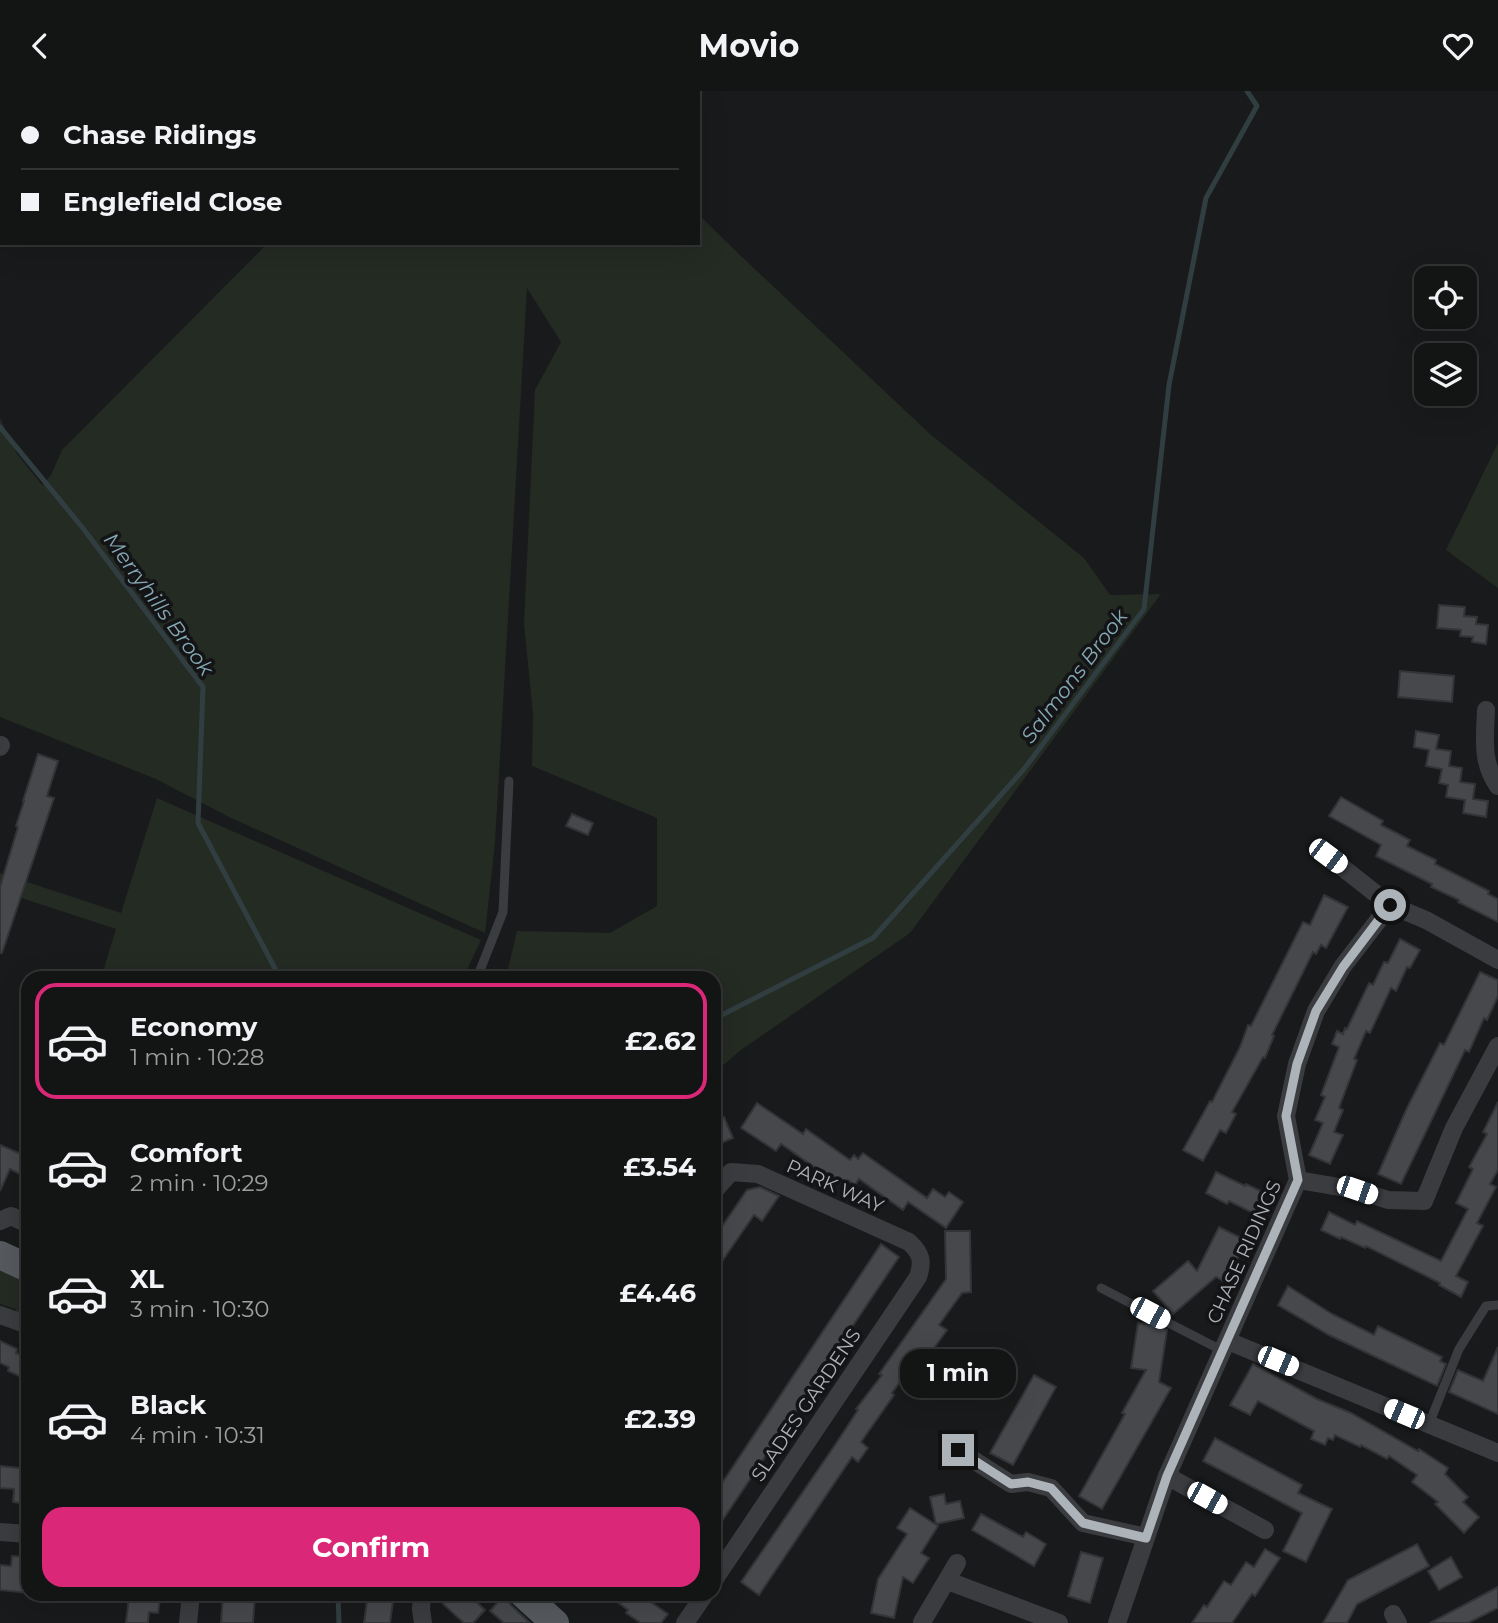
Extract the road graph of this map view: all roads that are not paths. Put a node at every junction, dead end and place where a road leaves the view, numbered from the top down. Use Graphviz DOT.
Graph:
graph roads {
  1 [pos="1486,710"];
  2 [pos="509,781"];
  3 [pos="1498,786"];
  4 [pos="1328,856"];
  5 [pos="1390,905"];
  6 [pos="1498,960"];
  7 [pos="480,971"];
  8 [pos="1498,1047"];
  9 [pos="1298,1180"];
  10 [pos="721,1184"];
  11 [pos="0,1220"];
  12 [pos="21,1221"];
  13 [pos="918,1250"];
  14 [pos="0,1255"];
  15 [pos="21,1265"];
  16 [pos="1101,1288"];
  17 [pos="1498,1305"];
  18 [pos="0,1315"];
  19 [pos="21,1322"];
  20 [pos="1225,1346"];
  21 [pos="1429,1424"];
  22 [pos="958,1450"];
  23 [pos="1498,1453"];
  24 [pos="1167,1476"];
  25 [pos="1265,1530"];
  26 [pos="0,1532"];
  27 [pos="21,1534"];
  28 [pos="1146,1538"];
  29 [pos="957,1563"];
  30 [pos="721,1570"];
  31 [pos="947,1581"];
  32 [pos="190,1601"];
  33 [pos="422,1601"];
  34 [pos="531,1601"];
  35 [pos="700,1601"];
  36 [pos="922,1622"];
  37 [pos="188,1623"];
  38 [pos="423,1623"];
  39 [pos="555,1623"];
  40 [pos="685,1623"];
  41 [pos="1059,1623"];
  42 [pos="1117,1623"];
  1 -- 3 [label="street"];
  2 -- 7 [label="lane"];
  4 -- 5 [label="street"];
  5 -- 6 [label="street"];
  5 -- 9 [label="street, CHASE RIDINGS"];
  8 -- 9 [label="street"];
  9 -- 20 [label="street, CHASE RIDINGS"];
  10 -- 13 [label="street, PARK WAY"];
  11 -- 12 [label="street"];
  13 -- 30 [label="street, SLADES GARDENS"];
  14 -- 15 [label="main road"];
  16 -- 20 [label="lane"];
  17 -- 21 [label="lane"];
  18 -- 19 [label="street"];
  20 -- 21 [label="street"];
  20 -- 24 [label="street, CHASE RIDINGS"];
  21 -- 23 [label="street"];
  22 -- 28 [label="street"];
  24 -- 25 [label="street"];
  24 -- 28 [label="street, CHASE RIDINGS"];
  26 -- 27 [label="street"];
  28 -- 42 [label="street, CHASE RIDINGS"];
  29 -- 31 [label="street"];
  31 -- 36 [label="street"];
  31 -- 41 [label="street"];
  32 -- 37 [label="street"];
  33 -- 38 [label="street"];
  34 -- 39 [label="main road"];
  35 -- 40 [label="street"];
}
